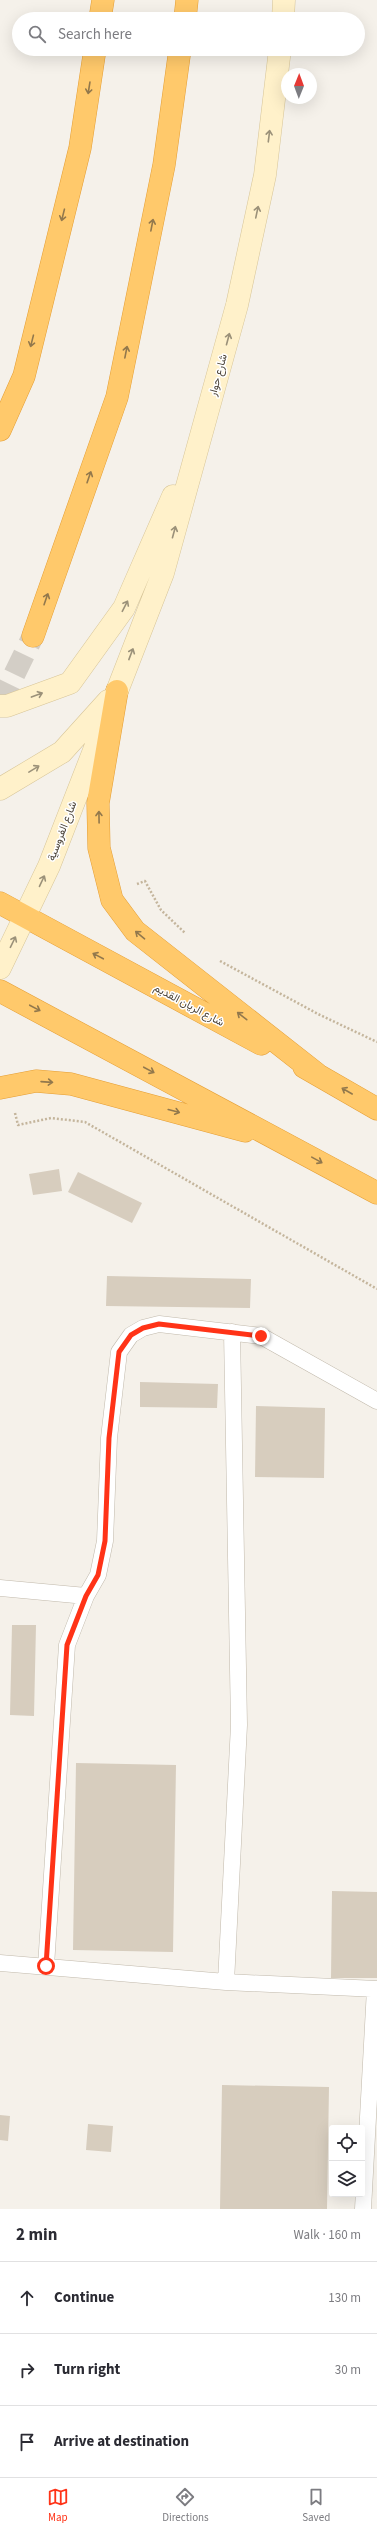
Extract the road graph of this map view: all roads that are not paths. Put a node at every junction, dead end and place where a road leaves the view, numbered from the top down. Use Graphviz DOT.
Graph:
graph roads {
  1 [pos="103,0"];
  2 [pos="187,0"];
  3 [pos="284,0"];
  4 [pos="101,12"];
  5 [pos="185,12"];
  6 [pos="283,12"];
  7 [pos="94,56"];
  8 [pos="179,56"];
  9 [pos="279,56"];
  10 [pos="205,420"];
  11 [pos="0,430"];
  12 [pos="33,636"];
  13 [pos="117,691"];
  14 [pos="0,706"];
  15 [pos="0,789"];
  16 [pos="0,903"];
  17 [pos="26,916"];
  18 [pos="0,968"];
  19 [pos="0,991"];
  20 [pos="317,1074"];
  21 [pos="4,1086"];
  22 [pos="377,1109"];
  23 [pos="283,1141"];
  24 [pos="377,1193"];
  25 [pos="232,1332"];
  26 [pos="377,1402"];
  27 [pos="0,1588"];
  28 [pos="86,1596"];
  29 [pos="0,1963"];
  30 [pos="46,1966"];
  31 [pos="226,1982"];
  32 [pos="376,1989"];
  33 [pos="363,2209"];
  1 -- 4 [label="highway"];
  2 -- 5 [label="highway"];
  3 -- 6 [label="main road"];
  7 -- 11 [label="highway, one-way"];
  12 -- 8 [label="highway, one-way"];
  10 -- 9 [label="main road, شارع حوار, one-way"];
  13 -- 10 [label="main road, شارع حوار, one-way"];
  14 -- 10 [label="main road, one-way"];
  15 -- 13 [label="main road, one-way"];
  17 -- 13 [label="main road, شارع الفروسية, one-way"];
  20 -- 13 [label="highway, one-way"];
  16 -- 17 [label="highway, شارع الريان القديم"];
  18 -- 17 [label="main road, شارع الفروسية, one-way"];
  20 -- 17 [label="highway, شارع الريان القديم, one-way"];
  19 -- 23 [label="highway, one-way"];
  22 -- 20 [label="highway, شارع الريان القديم, one-way"];
  21 -- 23 [label="highway, one-way"];
  23 -- 24 [label="highway, one-way"];
  25 -- 26 [label="lane"];
  25 -- 28 [label="lane"];
  25 -- 31 [label="lane"];
  27 -- 28 [label="lane"];
  28 -- 30 [label="lane"];
  29 -- 30 [label="lane"];
  30 -- 31 [label="lane"];
  31 -- 32 [label="lane"];
  32 -- 33 [label="lane"];
}
